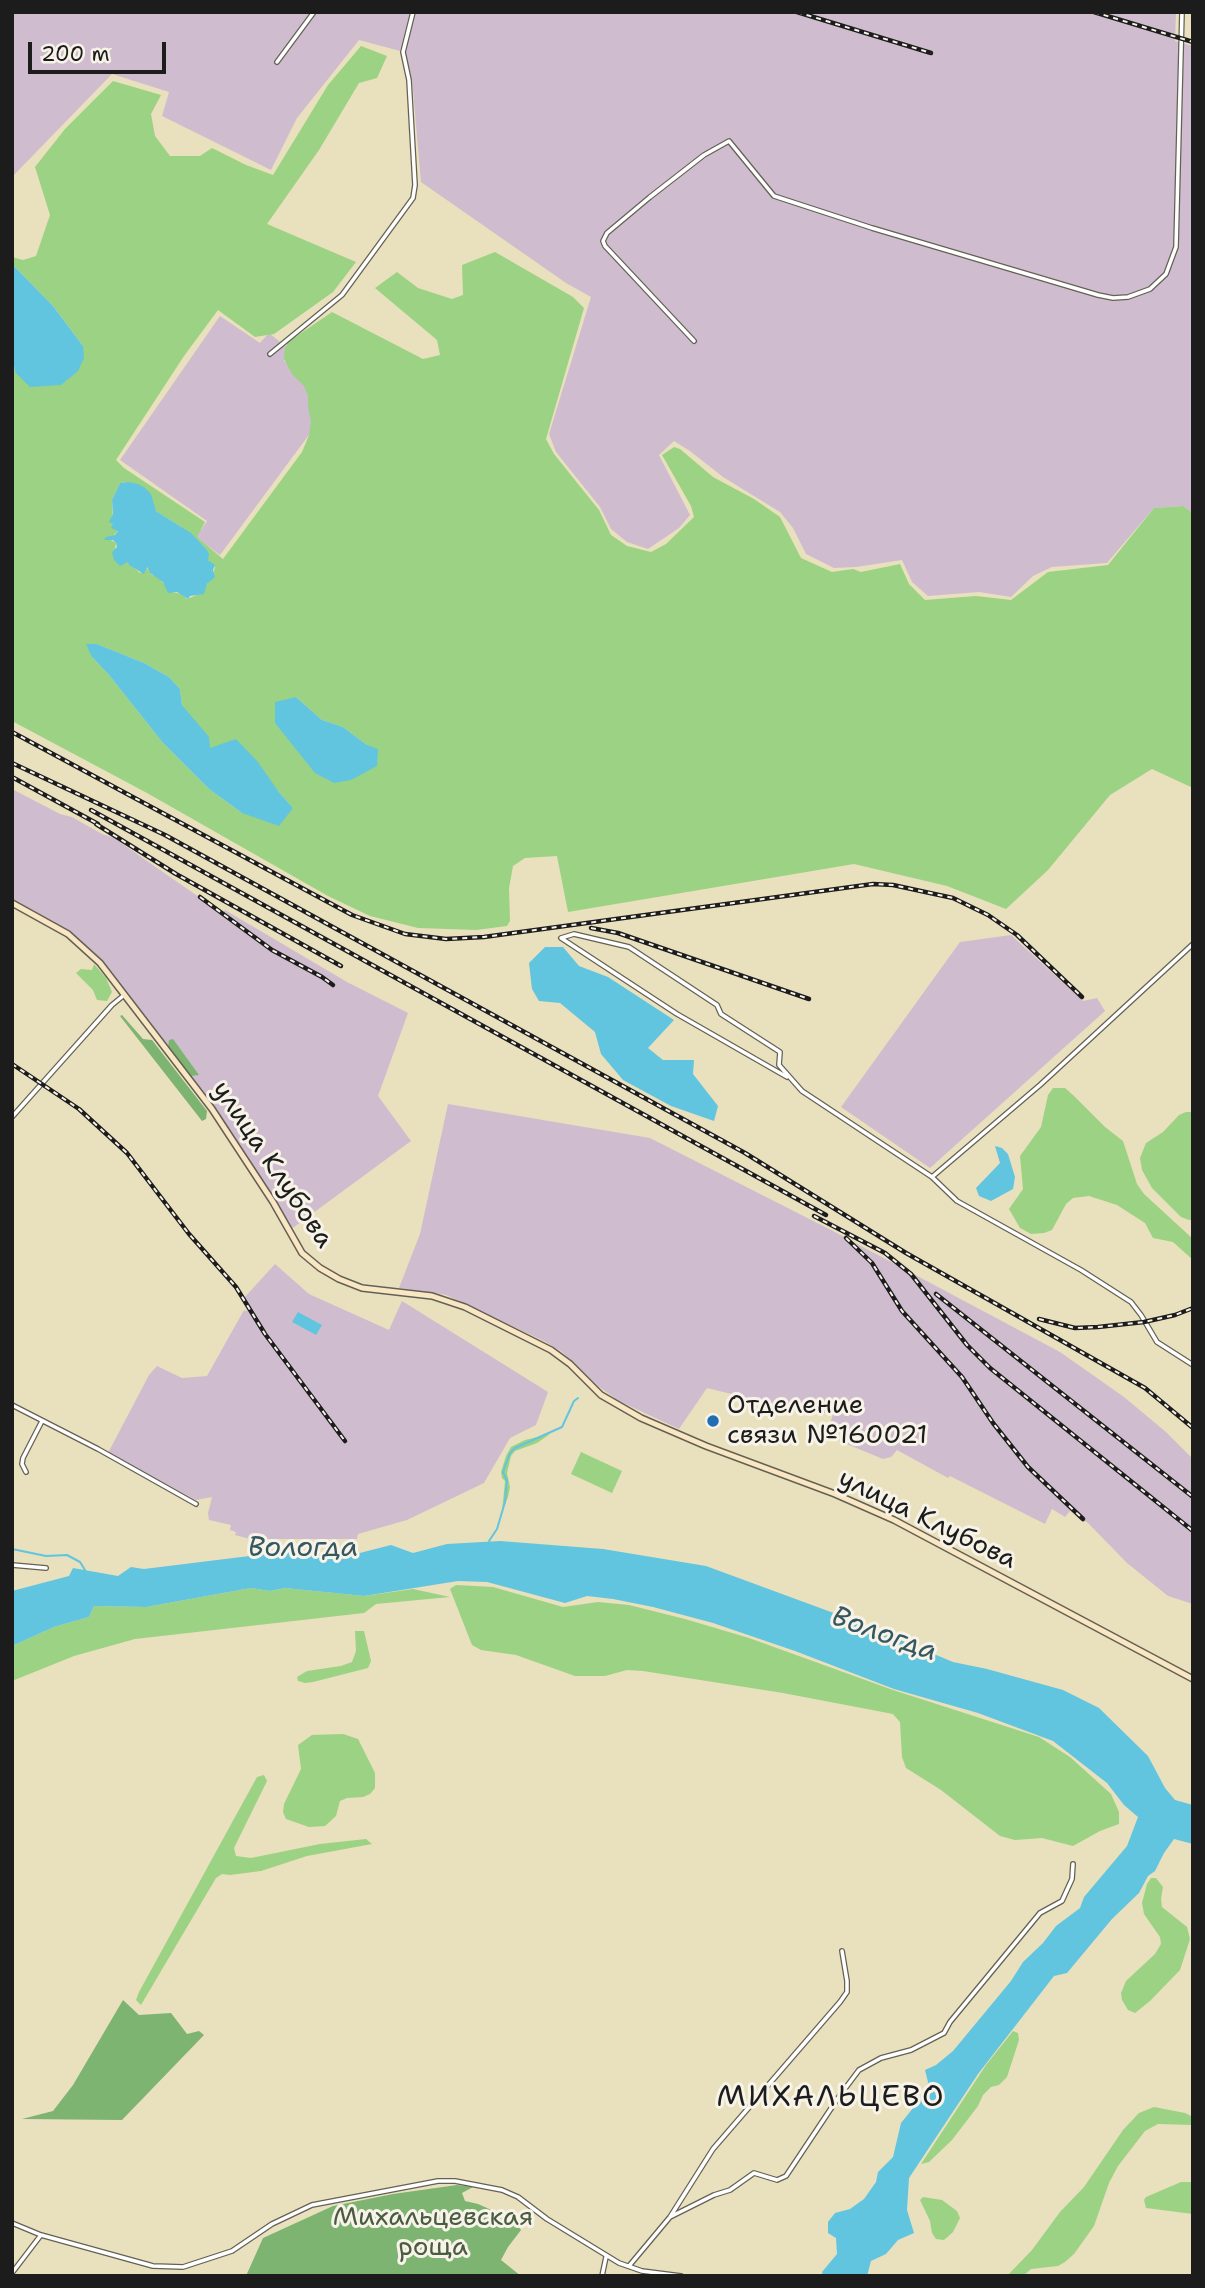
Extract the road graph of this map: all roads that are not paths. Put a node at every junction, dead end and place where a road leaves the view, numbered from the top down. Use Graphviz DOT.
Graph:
graph roads {
  1 [pos="314,12"];
  2 [pos="413,12"];
  3 [pos="1182,12"];
  4 [pos="278,62"];
  5 [pos="694,341"];
  6 [pos="270,354"];
  7 [pos="12,903"];
  8 [pos="1193,944"];
  9 [pos="123,996"];
  10 [pos="788,1077"];
  11 [pos="12,1117"];
  12 [pos="932,1177"];
  13 [pos="1193,1366"];
  14 [pos="12,1405"];
  15 [pos="42,1421"];
  16 [pos="26,1472"];
  17 [pos="196,1504"];
  18 [pos="12,1565"];
  19 [pos="46,1568"];
  20 [pos="1193,1679"];
  21 [pos="1073,1864"];
  22 [pos="842,1951"];
  23 [pos="670,2217"];
  24 [pos="12,2223"];
  25 [pos="41,2235"];
  26 [pos="606,2256"];
  27 [pos="629,2266"];
  28 [pos="12,2273"];
  29 [pos="602,2276"];
  30 [pos="681,2276"];
  1 -- 4 [label="street"];
  2 -- 6 [label="street"];
  3 -- 5 [label="street"];
  7 -- 9 [label="main road, улица Клубова"];
  8 -- 12 [label="street"];
  9 -- 11 [label="street"];
  9 -- 20 [label="main road, улица Клубова"];
  10 -- 10 [label="street"];
  10 -- 12 [label="street"];
  12 -- 13 [label="street"];
  14 -- 15 [label="street"];
  15 -- 16 [label="street"];
  15 -- 17 [label="street"];
  18 -- 19 [label="street"];
  21 -- 23 [label="street"];
  22 -- 23 [label="street"];
  23 -- 27 [label="street"];
  24 -- 25 [label="street"];
  25 -- 26 [label="street"];
  25 -- 28 [label="street"];
  26 -- 27 [label="street"];
  26 -- 29 [label="street"];
  27 -- 30 [label="street"];
}
